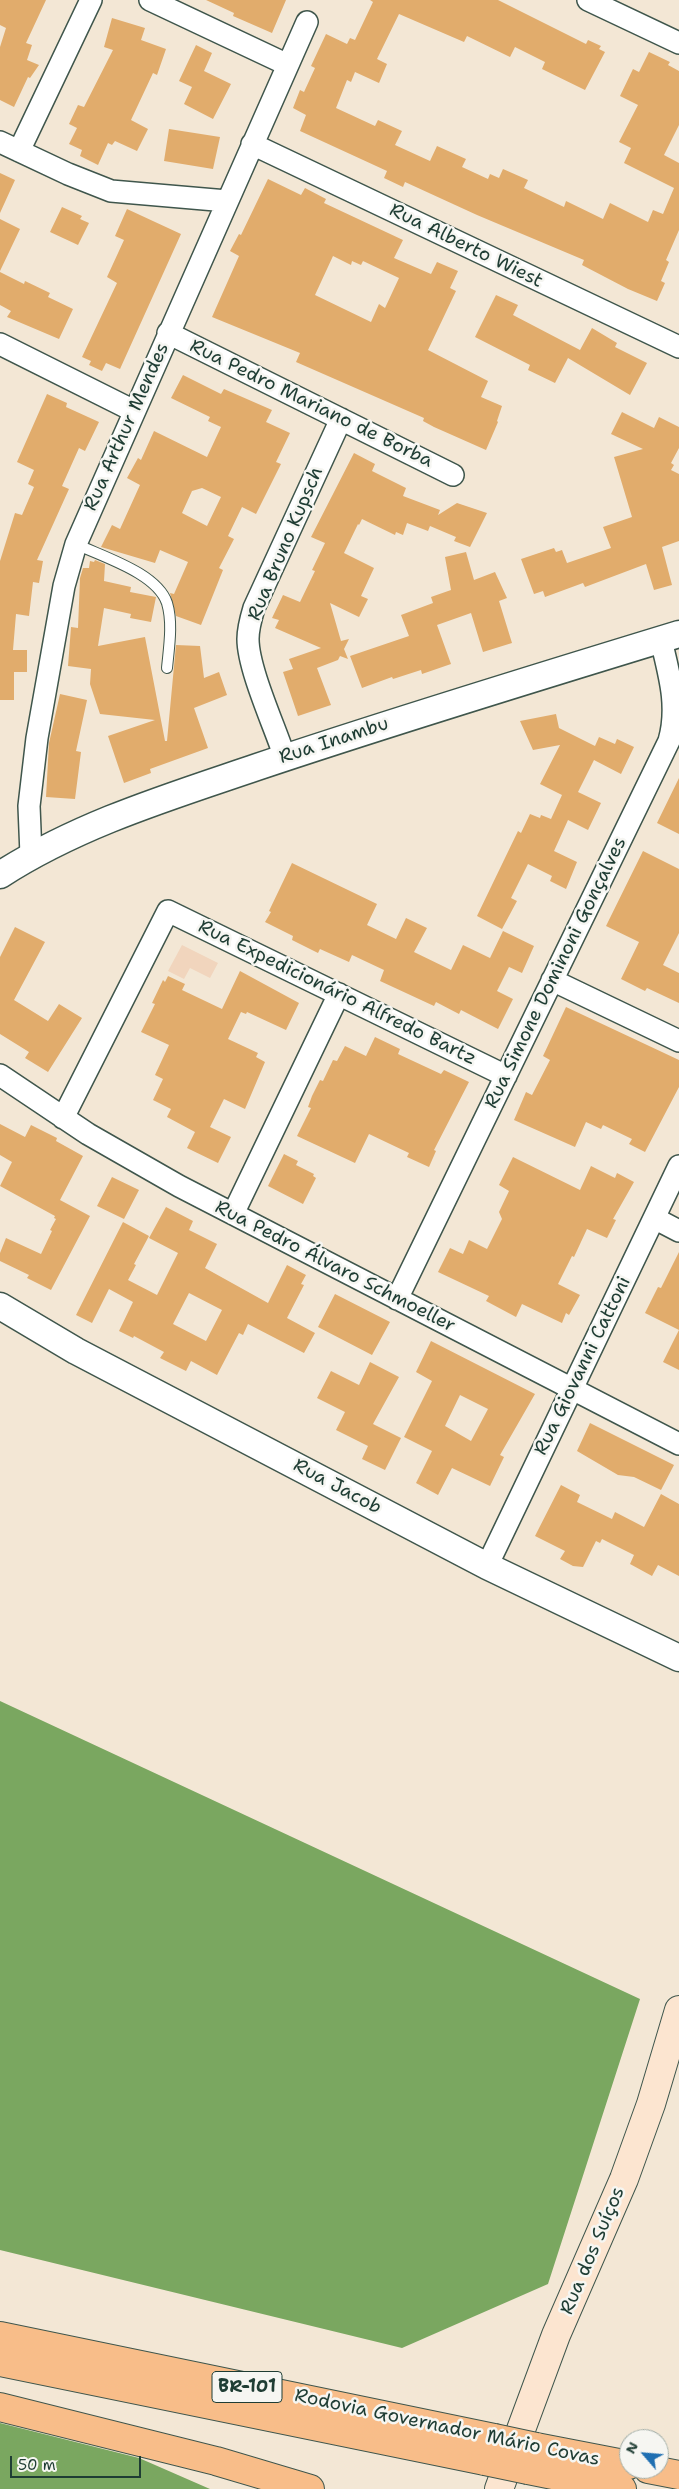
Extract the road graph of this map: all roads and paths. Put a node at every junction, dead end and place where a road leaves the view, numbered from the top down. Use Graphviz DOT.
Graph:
graph roads {
  1 [pos="90,0"];
  2 [pos="150,0"];
  3 [pos="588,0"];
  4 [pos="307,22"];
  5 [pos="679,43"];
  6 [pos="288,65"];
  7 [pos="0,142"];
  8 [pos="252,144"];
  9 [pos="19,151"];
  10 [pos="227,201"];
  11 [pos="168,334"];
  12 [pos="0,344"];
  13 [pos="679,347"];
  14 [pos="134,412"];
  15 [pos="341,419"];
  16 [pos="453,476"];
  17 [pos="76,544"];
  18 [pos="670,637"];
  19 [pos="167,668"];
  20 [pos="285,758"];
  21 [pos="31,855"];
  22 [pos="0,875"];
  23 [pos="552,980"];
  24 [pos="340,994"];
  25 [pos="679,1041"];
  26 [pos="0,1075"];
  27 [pos="506,1076"];
  28 [pos="63,1118"];
  29 [pos="679,1166"];
  30 [pos="233,1214"];
  31 [pos="654,1218"];
  32 [pos="679,1230"];
  33 [pos="397,1299"];
  34 [pos="0,1306"];
  35 [pos="572,1389"];
  36 [pos="679,1444"];
  37 [pos="487,1566"];
  38 [pos="679,1658"];
  39 [pos="679,2010"];
  40 [pos="0,2336"];
  41 [pos="0,2362"];
  42 [pos="0,2407"];
  43 [pos="490,2450"];
  44 [pos="532,2459"];
  45 [pos="619,2464"];
  46 [pos="310,2489"];
  47 [pos="500,2489"];
  48 [pos="622,2489"];
  1 -- 9 [label="street"];
  2 -- 6 [label="street"];
  3 -- 5 [label="street"];
  4 -- 6 [label="street, Rua Arthur Mendes"];
  6 -- 8 [label="street, Rua Arthur Mendes"];
  7 -- 9 [label="street"];
  8 -- 10 [label="street, Rua Arthur Mendes"];
  8 -- 13 [label="street, Rua Alberto Wiest"];
  9 -- 10 [label="street"];
  10 -- 11 [label="street, Rua Arthur Mendes"];
  11 -- 14 [label="street, Rua Arthur Mendes"];
  11 -- 15 [label="street, Rua Pedro Mariano de Borba"];
  12 -- 14 [label="street"];
  14 -- 17 [label="street, Rua Arthur Mendes"];
  15 -- 16 [label="street, Rua Pedro Mariano de Borba"];
  15 -- 20 [label="street, Rua Bruno Kupsch"];
  17 -- 19 [label="lane"];
  17 -- 21 [label="street, Rua Arthur Mendes"];
  18 -- 20 [label="street, Rua Inambu"];
  18 -- 23 [label="street, Rua Simone Dominoni Gonçalves"];
  20 -- 21 [label="street, Rua Inambu"];
  21 -- 22 [label="street, Rua Inambu"];
  23 -- 25 [label="street"];
  23 -- 27 [label="street, Rua Simone Dominoni Gonçalves"];
  24 -- 27 [label="street, Rua Expedicionário Alfredo Bartz"];
  24 -- 28 [label="street, Rua Expedicionário Alfredo Bartz"];
  24 -- 30 [label="street"];
  26 -- 28 [label="street, Rua Pedro Álvaro Schmoeller"];
  27 -- 33 [label="street, Rua Simone Dominoni Gonçalves"];
  28 -- 30 [label="street, Rua Pedro Álvaro Schmoeller"];
  29 -- 31 [label="street, Rua Giovanni Cattoni"];
  30 -- 33 [label="street, Rua Pedro Álvaro Schmoeller"];
  31 -- 32 [label="street"];
  31 -- 35 [label="street, Rua Giovanni Cattoni"];
  33 -- 35 [label="street, Rua Pedro Álvaro Schmoeller"];
  34 -- 37 [label="street, Rua Jacob"];
  35 -- 36 [label="street, Rua Pedro Álvaro Schmoeller"];
  35 -- 37 [label="street, Rua Giovanni Cattoni"];
  37 -- 38 [label="street, Rua Jacob"];
  39 -- 47 [label="main road, Rua dos Suíços"];
  40 -- 43 [label="highway, Rodovia Governador Mário Covas / BR-101"];
  41 -- 43 [label="highway, Rodovia Governador Mário Covas / BR-101"];
  42 -- 46 [label="highway"];
  43 -- 44 [label="highway, Rodovia Governador Mário Covas / BR-101, bridge"];
  44 -- 45 [label="highway, Rodovia Governador Mário Covas / BR-101"];
  44 -- 48 [label="highway, Rodovia Governador Mário Covas / BR-101"];
}
